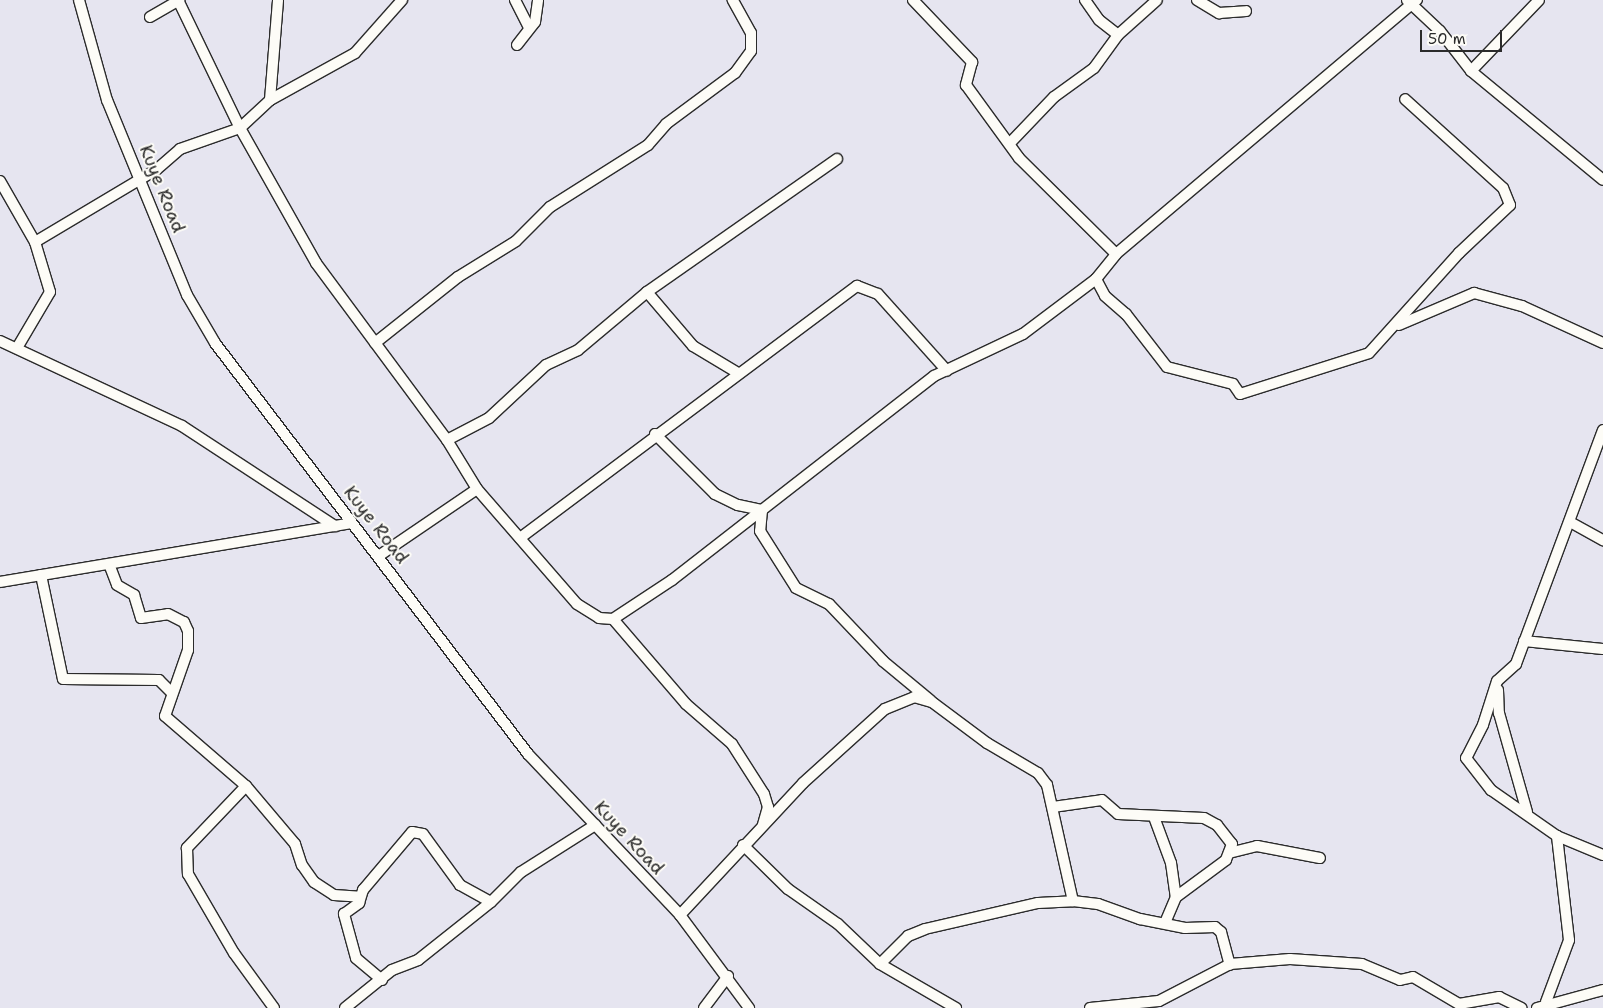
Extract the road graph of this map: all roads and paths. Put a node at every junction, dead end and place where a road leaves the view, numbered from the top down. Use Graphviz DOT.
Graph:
graph roads {
  1 [pos="79,0"];
  2 [pos="179,0"];
  3 [pos="278,0"];
  4 [pos="402,0"];
  5 [pos="515,0"];
  6 [pos="538,0"];
  7 [pos="733,0"];
  8 [pos="913,0"];
  9 [pos="1085,0"];
  10 [pos="1157,0"];
  11 [pos="1197,0"];
  12 [pos="1539,0"];
  13 [pos="1412,2"];
  14 [pos="1246,11"];
  15 [pos="150,17"];
  16 [pos="529,28"];
  17 [pos="1118,35"];
  18 [pos="517,45"];
  19 [pos="1471,71"];
  20 [pos="1405,98"];
  21 [pos="270,100"];
  22 [pos="240,128"];
  23 [pos="1010,144"];
  24 [pos="836,159"];
  25 [pos="140,176"];
  26 [pos="1603,180"];
  27 [pos="0,181"];
  28 [pos="36,242"];
  29 [pos="1116,254"];
  30 [pos="1096,279"];
  31 [pos="647,292"];
  32 [pos="1398,326"];
  33 [pos="0,341"];
  34 [pos="375,343"];
  35 [pos="1603,343"];
  36 [pos="18,348"];
  37 [pos="946,371"];
  38 [pos="738,372"];
  39 [pos="1603,430"];
  40 [pos="655,434"];
  41 [pos="447,440"];
  42 [pos="477,489"];
  43 [pos="762,510"];
  44 [pos="1570,522"];
  45 [pos="351,523"];
  46 [pos="335,526"];
  47 [pos="520,538"];
  48 [pos="1603,540"];
  49 [pos="380,554"];
  50 [pos="109,564"];
  51 [pos="41,575"];
  52 [pos="0,582"];
  53 [pos="613,619"];
  54 [pos="1524,641"];
  55 [pos="1603,650"];
  56 [pos="1497,681"];
  57 [pos="172,693"];
  58 [pos="932,702"];
  59 [pos="246,786"];
  60 [pos="1052,807"];
  61 [pos="1527,812"];
  62 [pos="1154,817"];
  63 [pos="595,825"];
  64 [pos="763,826"];
  65 [pos="1557,836"];
  66 [pos="743,845"];
  67 [pos="1230,853"];
  68 [pos="1603,855"];
  69 [pos="1320,858"];
  70 [pos="1176,896"];
  71 [pos="360,897"];
  72 [pos="492,902"];
  73 [pos="1072,902"];
  74 [pos="680,915"];
  75 [pos="1165,923"];
  76 [pos="880,964"];
  77 [pos="1230,965"];
  78 [pos="728,976"];
  79 [pos="382,980"];
  80 [pos="1603,990"];
  81 [pos="1160,1005"];
  82 [pos="1542,1005"];
  83 [pos="274,1008"];
  84 [pos="345,1008"];
  85 [pos="704,1008"];
  86 [pos="749,1008"];
  87 [pos="956,1008"];
  88 [pos="1090,1008"];
  89 [pos="1522,1008"];
  1 -- 25 [label="street, Kuye Road"];
  2 -- 15 [label="street"];
  2 -- 22 [label="street"];
  3 -- 21 [label="street"];
  4 -- 21 [label="street"];
  5 -- 16 [label="street"];
  6 -- 16 [label="street"];
  7 -- 34 [label="street"];
  8 -- 23 [label="street"];
  9 -- 17 [label="street"];
  10 -- 17 [label="street"];
  11 -- 14 [label="street"];
  12 -- 19 [label="street"];
  13 -- 19 [label="street"];
  13 -- 29 [label="street"];
  16 -- 18 [label="street"];
  17 -- 23 [label="street"];
  19 -- 26 [label="street"];
  20 -- 32 [label="street"];
  21 -- 22 [label="street"];
  22 -- 25 [label="street"];
  22 -- 34 [label="street"];
  23 -- 29 [label="street"];
  24 -- 31 [label="street"];
  25 -- 28 [label="street"];
  25 -- 45 [label="street, Kuye Road"];
  27 -- 28 [label="street"];
  28 -- 36 [label="street"];
  29 -- 30 [label="street"];
  30 -- 32 [label="street"];
  30 -- 37 [label="street"];
  31 -- 38 [label="street"];
  31 -- 41 [label="street"];
  32 -- 35 [label="street"];
  33 -- 36 [label="street"];
  34 -- 41 [label="street"];
  36 -- 46 [label="street"];
  37 -- 38 [label="street"];
  37 -- 43 [label="street"];
  38 -- 40 [label="street"];
  39 -- 44 [label="street"];
  40 -- 43 [label="street"];
  40 -- 47 [label="street"];
  41 -- 42 [label="street"];
  42 -- 47 [label="street"];
  42 -- 49 [label="street"];
  43 -- 53 [label="street"];
  43 -- 58 [label="street"];
  44 -- 48 [label="street"];
  44 -- 54 [label="street"];
  45 -- 46 [label="street"];
  45 -- 49 [label="street, Kuye Road"];
  46 -- 50 [label="street"];
  47 -- 53 [label="street"];
  49 -- 63 [label="street, Kuye Road"];
  50 -- 51 [label="street"];
  50 -- 57 [label="street"];
  51 -- 52 [label="street"];
  51 -- 57 [label="street"];
  53 -- 64 [label="street"];
  54 -- 55 [label="street"];
  54 -- 56 [label="street"];
  56 -- 61 [label="street"];
  56 -- 61 [label="street"];
  57 -- 59 [label="street"];
  58 -- 60 [label="street"];
  58 -- 64 [label="street"];
  59 -- 71 [label="street"];
  59 -- 83 [label="street"];
  60 -- 62 [label="street"];
  60 -- 73 [label="street"];
  61 -- 65 [label="street"];
  62 -- 67 [label="street"];
  62 -- 70 [label="street"];
  63 -- 72 [label="street"];
  63 -- 74 [label="street, Kuye Road"];
  64 -- 66 [label="street"];
  65 -- 68 [label="street"];
  65 -- 82 [label="street"];
  66 -- 74 [label="street"];
  66 -- 76 [label="street"];
  67 -- 69 [label="street"];
  67 -- 70 [label="street"];
  70 -- 75 [label="street"];
  71 -- 72 [label="street"];
  71 -- 79 [label="street"];
  72 -- 79 [label="street"];
  73 -- 75 [label="street"];
  73 -- 76 [label="street"];
  74 -- 78 [label="street, Kuye Road"];
  75 -- 77 [label="street"];
  76 -- 87 [label="street"];
  77 -- 81 [label="street"];
  77 -- 89 [label="street"];
  78 -- 85 [label="street"];
  78 -- 86 [label="street, Kuye Road"];
  79 -- 84 [label="street"];
  80 -- 82 [label="street"];
  81 -- 88 [label="street"];
}
